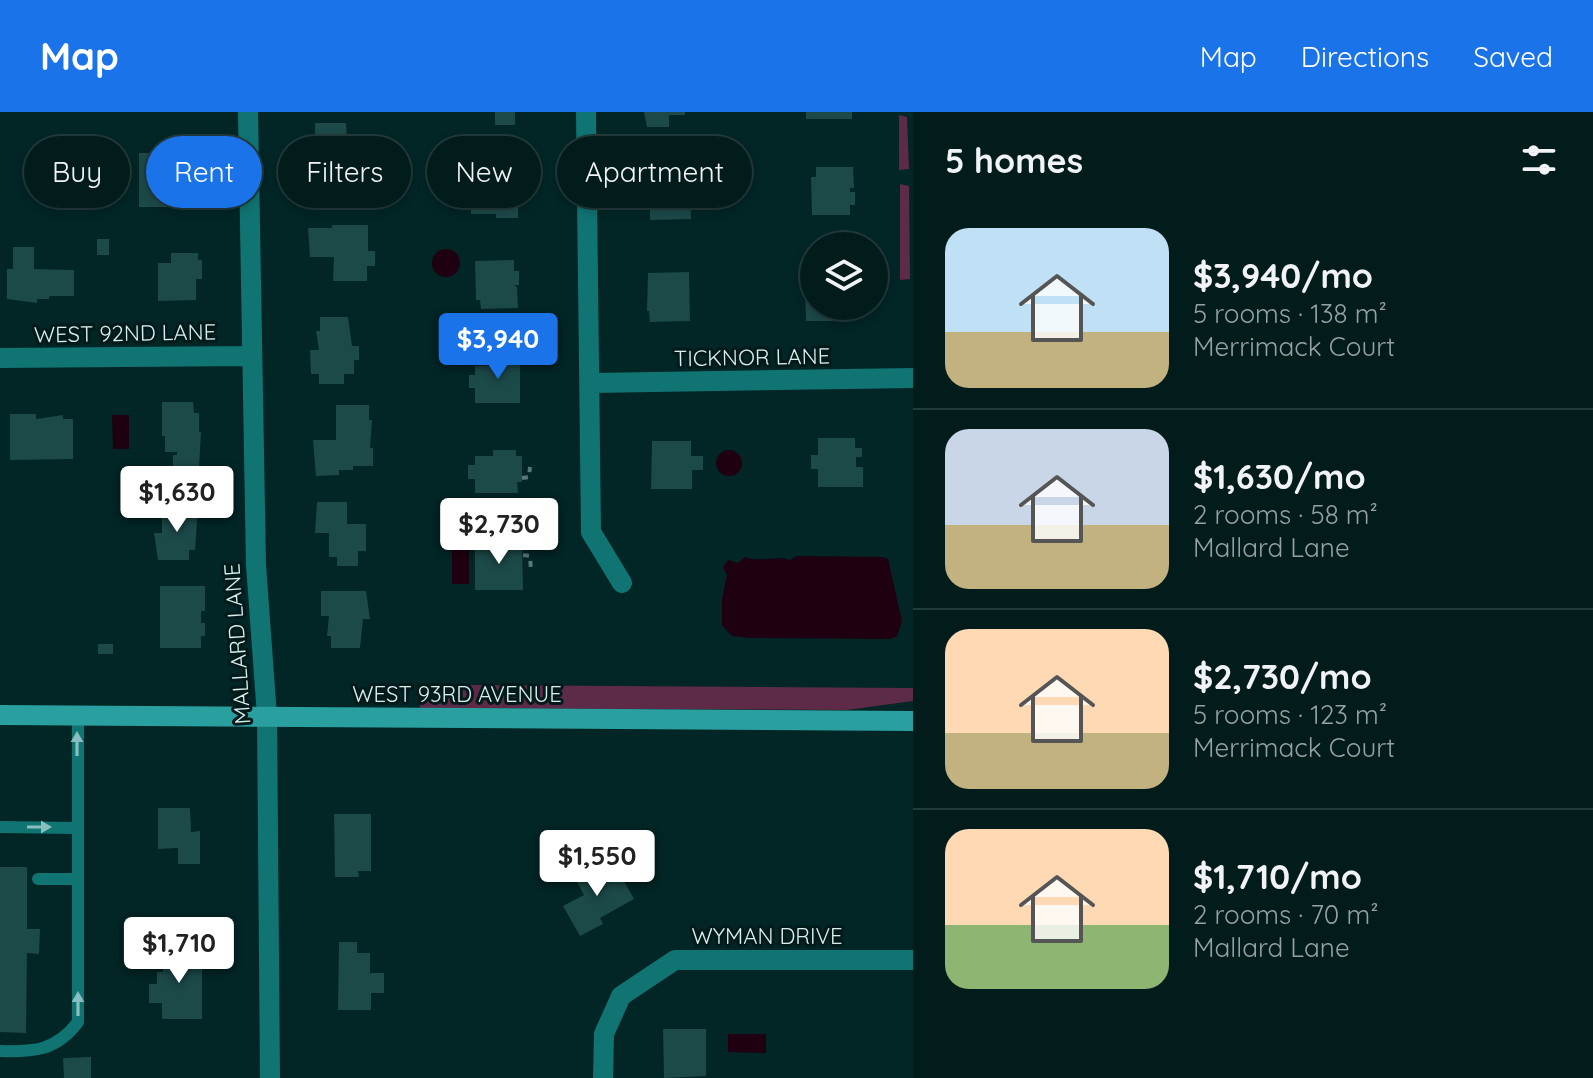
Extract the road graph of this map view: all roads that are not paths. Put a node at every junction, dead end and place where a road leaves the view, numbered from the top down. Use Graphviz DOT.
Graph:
graph roads {
  1 [pos="248,112"];
  2 [pos="586,112"];
  3 [pos="251,356"];
  4 [pos="0,358"];
  5 [pos="913,378"];
  6 [pos="591,383"];
  7 [pos="622,583"];
  8 [pos="0,715"];
  9 [pos="78,715"];
  10 [pos="267,716"];
  11 [pos="913,721"];
  12 [pos="0,827"];
  13 [pos="77,828"];
  14 [pos="38,879"];
  15 [pos="77,879"];
  16 [pos="913,960"];
  17 [pos="0,1051"];
  18 [pos="270,1078"];
  19 [pos="603,1078"];
  1 -- 3 [label="street, MALLARD LANE"];
  2 -- 6 [label="street"];
  3 -- 4 [label="street, WEST 92ND LANE"];
  3 -- 10 [label="street, MALLARD LANE"];
  5 -- 6 [label="street, TICKNOR LANE"];
  6 -- 7 [label="street"];
  8 -- 9 [label="street, WEST 93RD AVENUE"];
  9 -- 10 [label="street, WEST 93RD AVENUE"];
  13 -- 9 [label="lane, one-way"];
  10 -- 11 [label="street, WEST 93RD AVENUE"];
  10 -- 18 [label="street, MALLARD LANE"];
  12 -- 13 [label="lane, one-way"];
  13 -- 15 [label="lane"];
  14 -- 15 [label="lane"];
  17 -- 15 [label="lane, one-way"];
  16 -- 19 [label="street, WYMAN DRIVE"];
}
